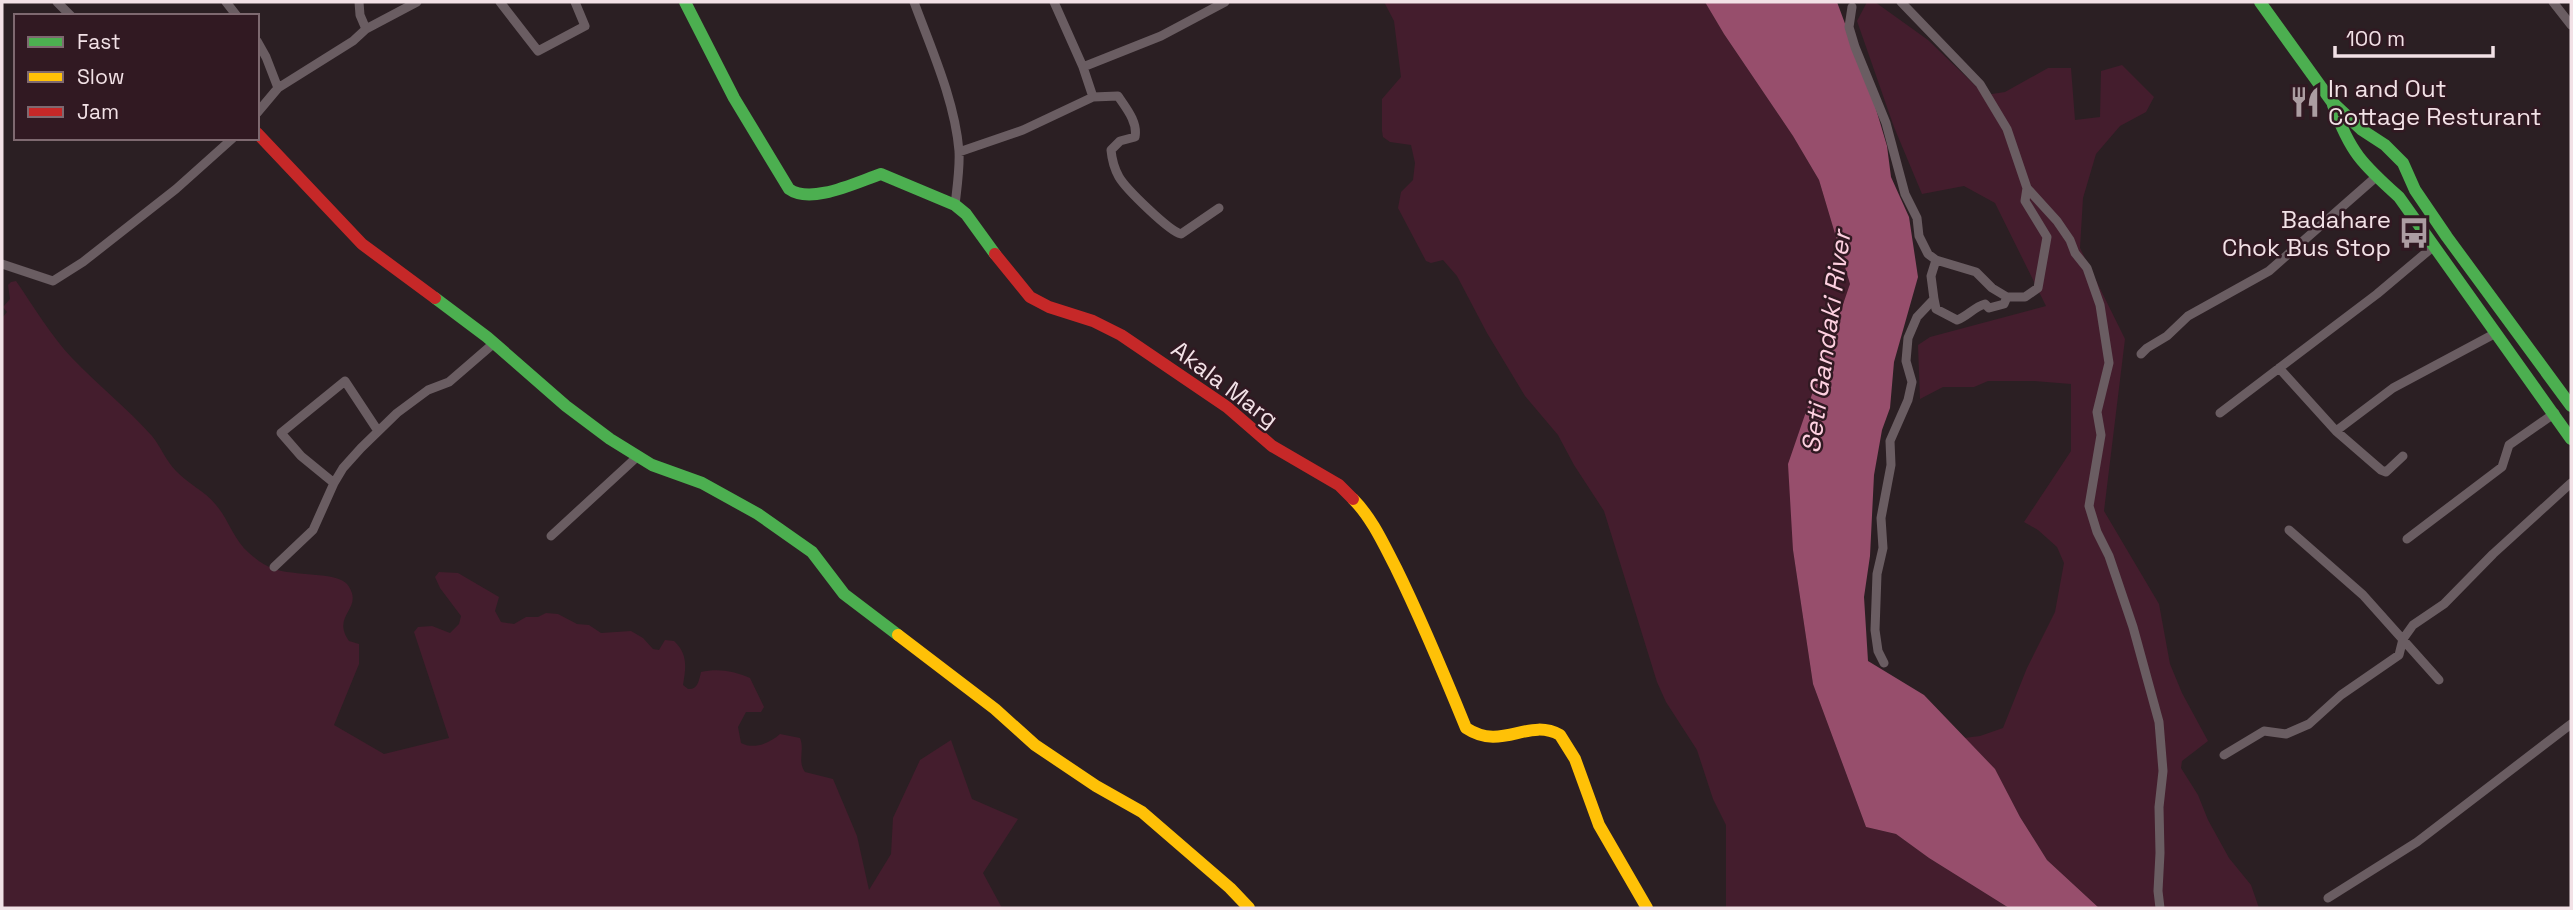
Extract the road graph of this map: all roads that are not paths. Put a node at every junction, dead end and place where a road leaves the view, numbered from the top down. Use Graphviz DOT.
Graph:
graph roads {
  1 [pos="359,2"];
  2 [pos="417,2"];
  3 [pos="500,2"];
  4 [pos="575,2"];
  5 [pos="685,2"];
  6 [pos="914,2"];
  7 [pos="1054,2"];
  8 [pos="1226,2"];
  9 [pos="1901,2"];
  10 [pos="2260,2"];
  11 [pos="2553,2"];
  12 [pos="1852,7"];
  13 [pos="2571,25"];
  14 [pos="366,29"];
  15 [pos="259,45"];
  16 [pos="1083,67"];
  17 [pos="278,88"];
  18 [pos="1093,97"];
  19 [pos="2332,103"];
  20 [pos="259,111"];
  21 [pos="259,135"];
  22 [pos="231,140"];
  23 [pos="959,152"];
  24 [pos="2376,177"];
  25 [pos="2027,188"];
  26 [pos="955,205"];
  27 [pos="1219,208"];
  28 [pos="2434,246"];
  29 [pos="1936,260"];
  30 [pos="2,264"];
  31 [pos="2007,297"];
  32 [pos="1934,299"];
  33 [pos="2496,333"];
  34 [pos="493,344"];
  35 [pos="2141,354"];
  36 [pos="2279,368"];
  37 [pos="2571,406"];
  38 [pos="2555,413"];
  39 [pos="2220,414"];
  40 [pos="378,431"];
  41 [pos="2336,431"];
  42 [pos="2571,439"];
  43 [pos="638,456"];
  44 [pos="2403,456"];
  45 [pos="2571,483"];
  46 [pos="334,484"];
  47 [pos="2289,530"];
  48 [pos="551,536"];
  49 [pos="2407,540"];
  50 [pos="274,567"];
  51 [pos="2403,639"];
  52 [pos="1884,663"];
  53 [pos="2439,680"];
  54 [pos="2571,724"];
  55 [pos="2224,755"];
  56 [pos="2328,898"];
  57 [pos="1249,908"];
  58 [pos="1647,908"];
  59 [pos="2160,908"];
  1 -- 14 [label="street"];
  2 -- 14 [label="street"];
  3 -- 4 [label="street"];
  5 -- 26 [label="main road, Akala Marg"];
  6 -- 23 [label="street"];
  7 -- 16 [label="street"];
  8 -- 16 [label="street"];
  9 -- 25 [label="street"];
  10 -- 19 [label="main road"];
  11 -- 13 [label="street"];
  12 -- 29 [label="street"];
  14 -- 17 [label="street"];
  15 -- 17 [label="street"];
  16 -- 18 [label="street"];
  17 -- 20 [label="street"];
  18 -- 23 [label="street"];
  18 -- 27 [label="street"];
  19 -- 24 [label="main road"];
  19 -- 37 [label="main road"];
  21 -- 34 [label="main road"];
  22 -- 30 [label="street"];
  23 -- 26 [label="street"];
  24 -- 28 [label="main road"];
  24 -- 35 [label="street"];
  25 -- 31 [label="street"];
  25 -- 59 [label="street"];
  26 -- 58 [label="main road, Akala Marg"];
  28 -- 33 [label="main road"];
  28 -- 36 [label="street"];
  29 -- 31 [label="street"];
  29 -- 32 [label="street"];
  31 -- 32 [label="street"];
  32 -- 52 [label="street"];
  33 -- 38 [label="main road"];
  33 -- 41 [label="street"];
  34 -- 40 [label="street"];
  34 -- 43 [label="main road"];
  36 -- 39 [label="street"];
  36 -- 41 [label="street"];
  38 -- 42 [label="main road"];
  38 -- 49 [label="street"];
  40 -- 46 [label="street"];
  40 -- 46 [label="street"];
  41 -- 44 [label="street"];
  43 -- 48 [label="street"];
  43 -- 57 [label="main road"];
  45 -- 51 [label="street"];
  46 -- 50 [label="street"];
  47 -- 51 [label="street"];
  51 -- 53 [label="street"];
  51 -- 55 [label="street"];
  54 -- 56 [label="street"];
}
